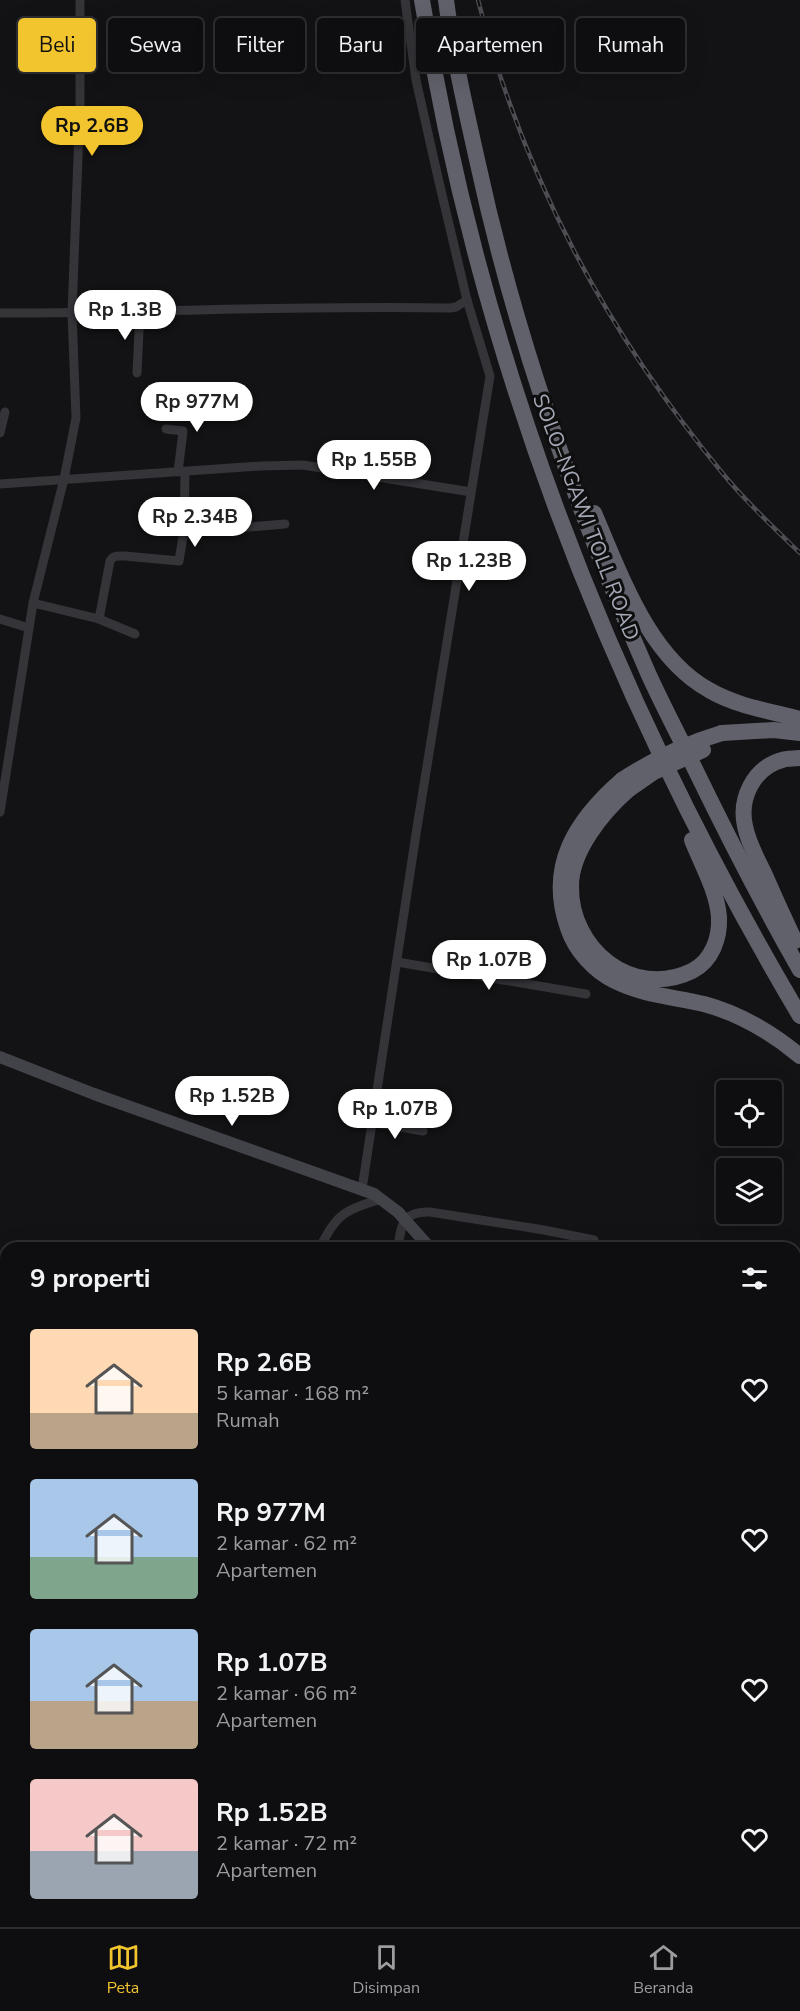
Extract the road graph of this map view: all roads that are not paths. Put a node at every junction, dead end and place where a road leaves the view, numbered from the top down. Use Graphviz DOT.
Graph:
graph roads {
  1 [pos="80,0"];
  2 [pos="405,0"];
  3 [pos="422,0"];
  4 [pos="446,0"];
  5 [pos="467,300"];
  6 [pos="140,310"];
  7 [pos="0,313"];
  8 [pos="72,313"];
  9 [pos="137,373"];
  10 [pos="537,380"];
  11 [pos="4,412"];
  12 [pos="166,429"];
  13 [pos="0,433"];
  14 [pos="182,472"];
  15 [pos="64,479"];
  16 [pos="0,484"];
  17 [pos="471,492"];
  18 [pos="285,524"];
  19 [pos="184,530"];
  20 [pos="33,603"];
  21 [pos="0,619"];
  22 [pos="99,619"];
  23 [pos="29,628"];
  24 [pos="135,634"];
  25 [pos="627,684"];
  26 [pos="800,719"];
  27 [pos="800,733"];
  28 [pos="725,738"];
  29 [pos="800,742"];
  30 [pos="800,758"];
  31 [pos="625,785"];
  32 [pos="0,812"];
  33 [pos="800,952"];
  34 [pos="397,962"];
  35 [pos="800,970"];
  36 [pos="586,994"];
  37 [pos="800,1016"];
  38 [pos="800,1056"];
  39 [pos="0,1057"];
  40 [pos="372,1122"];
  41 [pos="423,1131"];
  42 [pos="362,1189"];
  43 [pos="381,1199"];
  44 [pos="406,1220"];
  45 [pos="594,1240"];
  46 [pos="323,1242"];
  47 [pos="400,1242"];
  48 [pos="425,1242"];
  1 -- 8 [label="street"];
  2 -- 5 [label="street"];
  3 -- 25 [label="highway, SOLO–NGAWI TOLL ROAD"];
  4 -- 10 [label="highway, SOLO–NGAWI TOLL ROAD"];
  5 -- 6 [label="street"];
  5 -- 17 [label="street"];
  6 -- 8 [label="street"];
  6 -- 9 [label="street"];
  7 -- 8 [label="street"];
  8 -- 15 [label="street"];
  10 -- 26 [label="highway"];
  10 -- 35 [label="highway, SOLO–NGAWI TOLL ROAD"];
  11 -- 13 [label="street"];
  12 -- 14 [label="street"];
  14 -- 15 [label="street"];
  14 -- 17 [label="street"];
  14 -- 19 [label="street"];
  15 -- 16 [label="street"];
  15 -- 20 [label="street"];
  17 -- 34 [label="street"];
  18 -- 19 [label="street"];
  19 -- 22 [label="street"];
  20 -- 22 [label="street"];
  20 -- 23 [label="street"];
  21 -- 23 [label="street"];
  22 -- 24 [label="street"];
  23 -- 32 [label="street"];
  25 -- 31 [label="highway"];
  25 -- 37 [label="highway, SOLO–NGAWI TOLL ROAD"];
  27 -- 28 [label="highway"];
  28 -- 29 [label="highway"];
  28 -- 31 [label="highway, bridge"];
  30 -- 33 [label="highway"];
  31 -- 38 [label="highway"];
  34 -- 36 [label="street"];
  34 -- 40 [label="street"];
  39 -- 42 [label="main road"];
  40 -- 41 [label="street"];
  40 -- 42 [label="street"];
  42 -- 43 [label="main road"];
  43 -- 44 [label="main road"];
  43 -- 46 [label="street"];
  44 -- 45 [label="street"];
  44 -- 47 [label="street"];
  44 -- 48 [label="main road"];
}
